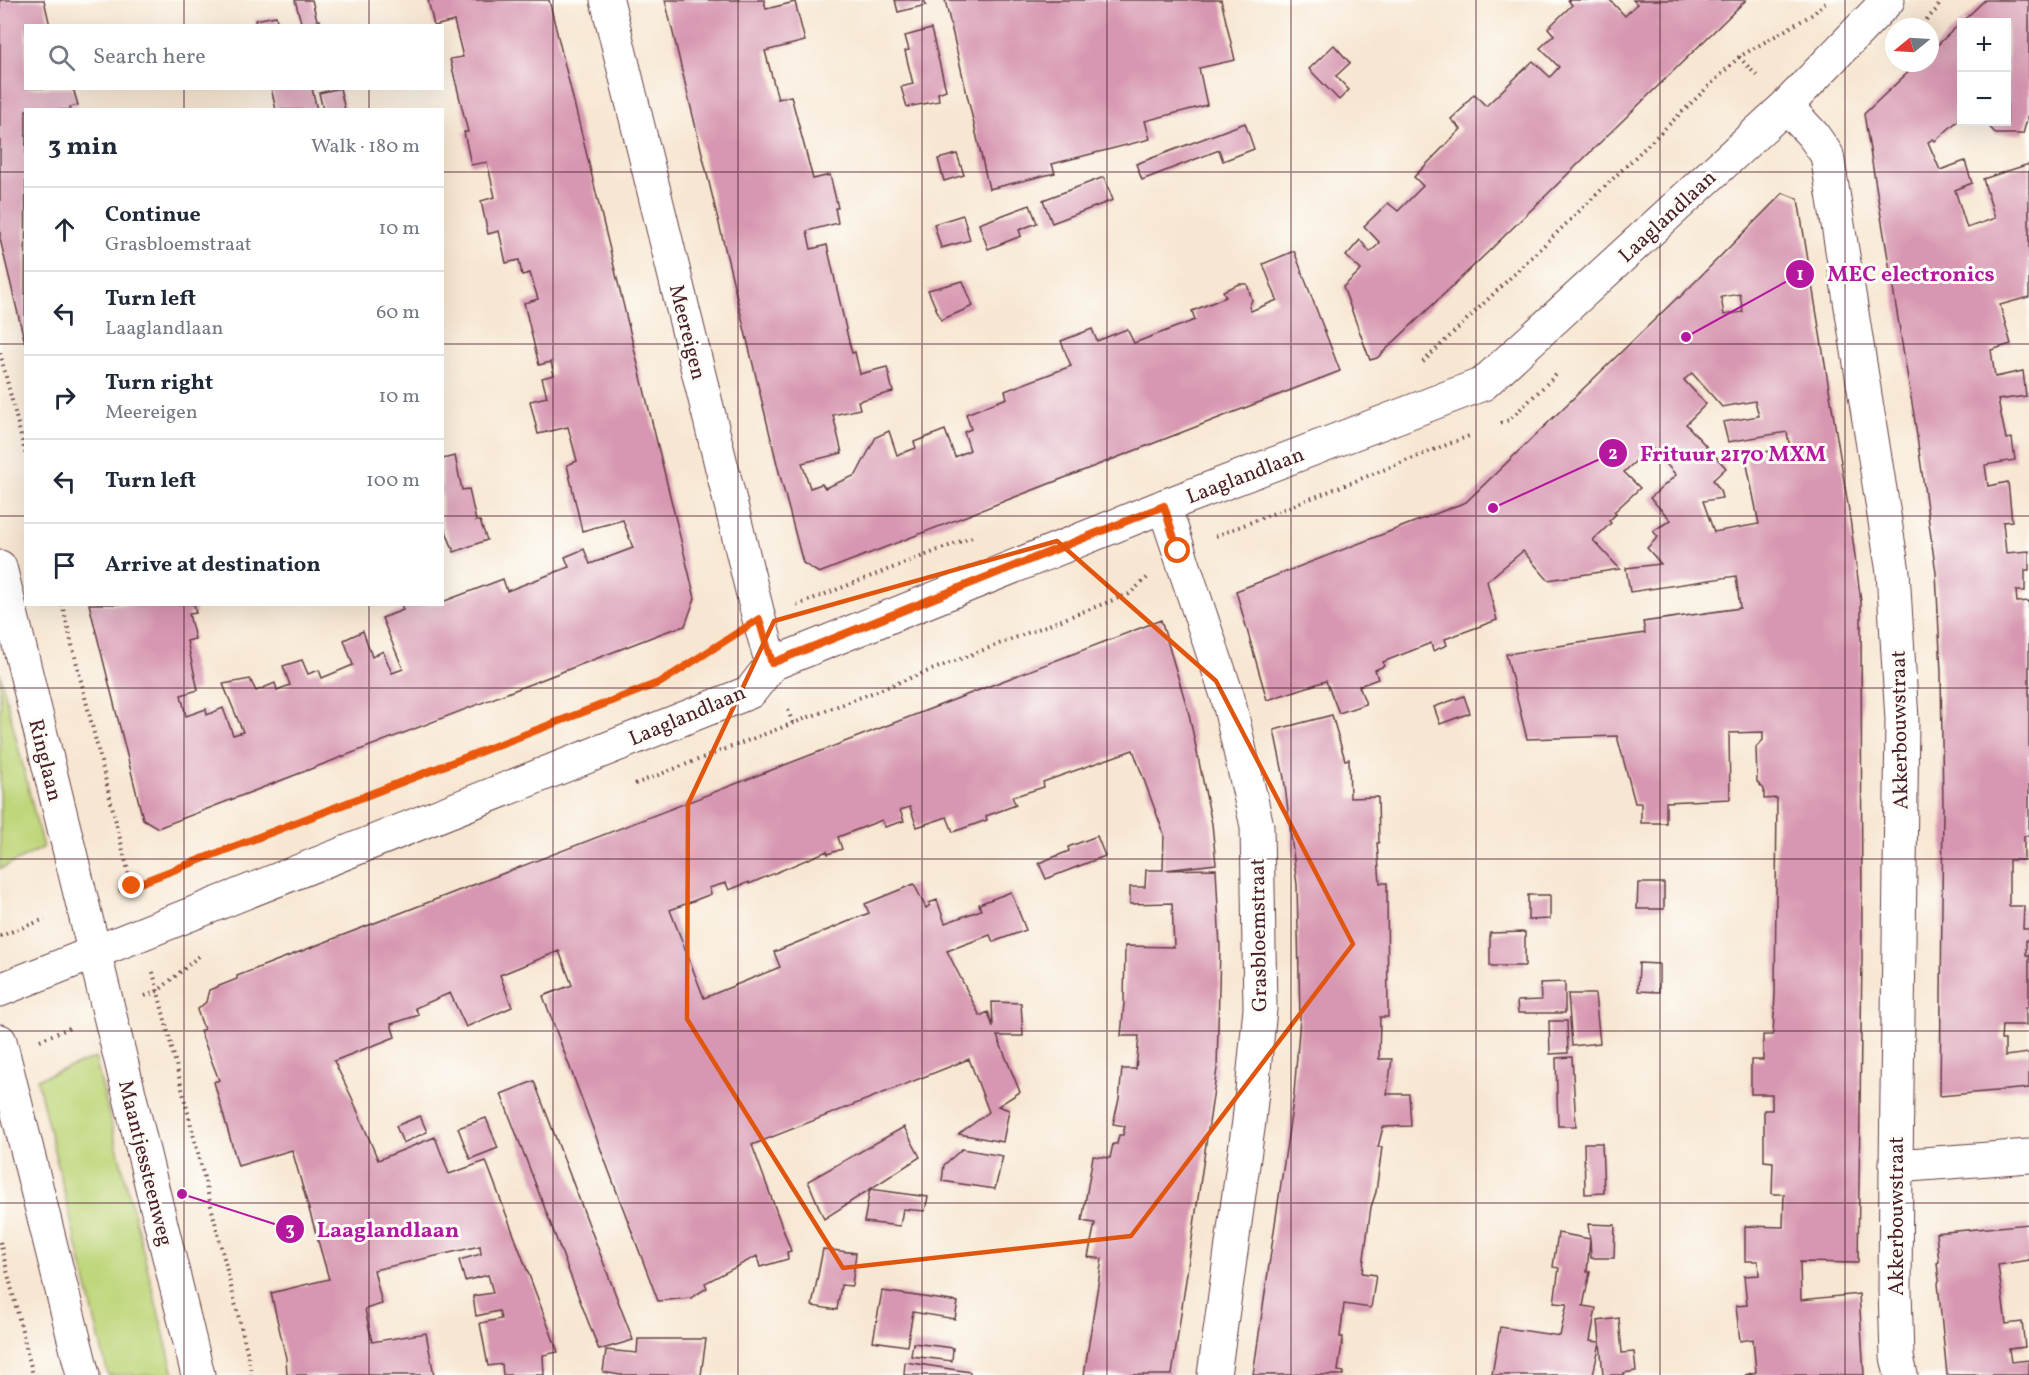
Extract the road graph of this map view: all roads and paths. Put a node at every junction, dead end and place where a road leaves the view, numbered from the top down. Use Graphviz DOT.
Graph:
graph roads {
  1 [pos="607,0"];
  2 [pos="1829,0"];
  3 [pos="1888,0"];
  4 [pos="1941,0"];
  5 [pos="1928,18"];
  6 [pos="1786,106"];
  7 [pos="0,353"];
  8 [pos="1423,363"];
  9 [pos="24,448"];
  10 [pos="1164,506"];
  11 [pos="981,534"];
  12 [pos="0,567"];
  13 [pos="62,606"];
  14 [pos="759,619"];
  15 [pos="772,663"];
  16 [pos="661,682"];
  17 [pos="595,707"];
  18 [pos="132,886"];
  19 [pos="81,905"];
  20 [pos="143,932"];
  21 [pos="0,936"];
  22 [pos="93,952"];
  23 [pos="0,990"];
  24 [pos="0,1041"];
  25 [pos="2029,1156"];
  26 [pos="1896,1166"];
  27 [pos="0,1242"];
  28 [pos="33,1375"];
  29 [pos="82,1375"];
  30 [pos="198,1375"];
  31 [pos="250,1375"];
  32 [pos="1214,1375"];
  33 [pos="1901,1375"];
  1 -- 14 [label="street, Meereigen"];
  2 -- 8 [label="path"];
  3 -- 6 [label="street, Laaglandlaan"];
  4 -- 5 [label="path"];
  6 -- 10 [label="street, Laaglandlaan"];
  6 -- 26 [label="street, Akkerbouwstraat"];
  7 -- 9 [label="path"];
  10 -- 15 [label="street, Laaglandlaan"];
  10 -- 32 [label="street, Grasbloemstraat"];
  11 -- 14 [label="path"];
  12 -- 19 [label="street, Ringlaan"];
  13 -- 18 [label="path"];
  14 -- 15 [label="street, Meereigen"];
  14 -- 16 [label="path"];
  15 -- 20 [label="street, Laaglandlaan"];
  17 -- 18 [label="path"];
  18 -- 19 [label="path"];
  18 -- 20 [label="path"];
  19 -- 21 [label="path"];
  19 -- 22 [label="street, Ringlaan"];
  20 -- 22 [label="street, Laaglandlaan"];
  20 -- 31 [label="path"];
  22 -- 23 [label="street, Laaglandlaan"];
  22 -- 30 [label="street, Maantjessteenweg"];
  24 -- 29 [label="street"];
  25 -- 26 [label="street"];
  26 -- 33 [label="street, Akkerbouwstraat"];
  27 -- 28 [label="path"];
}
